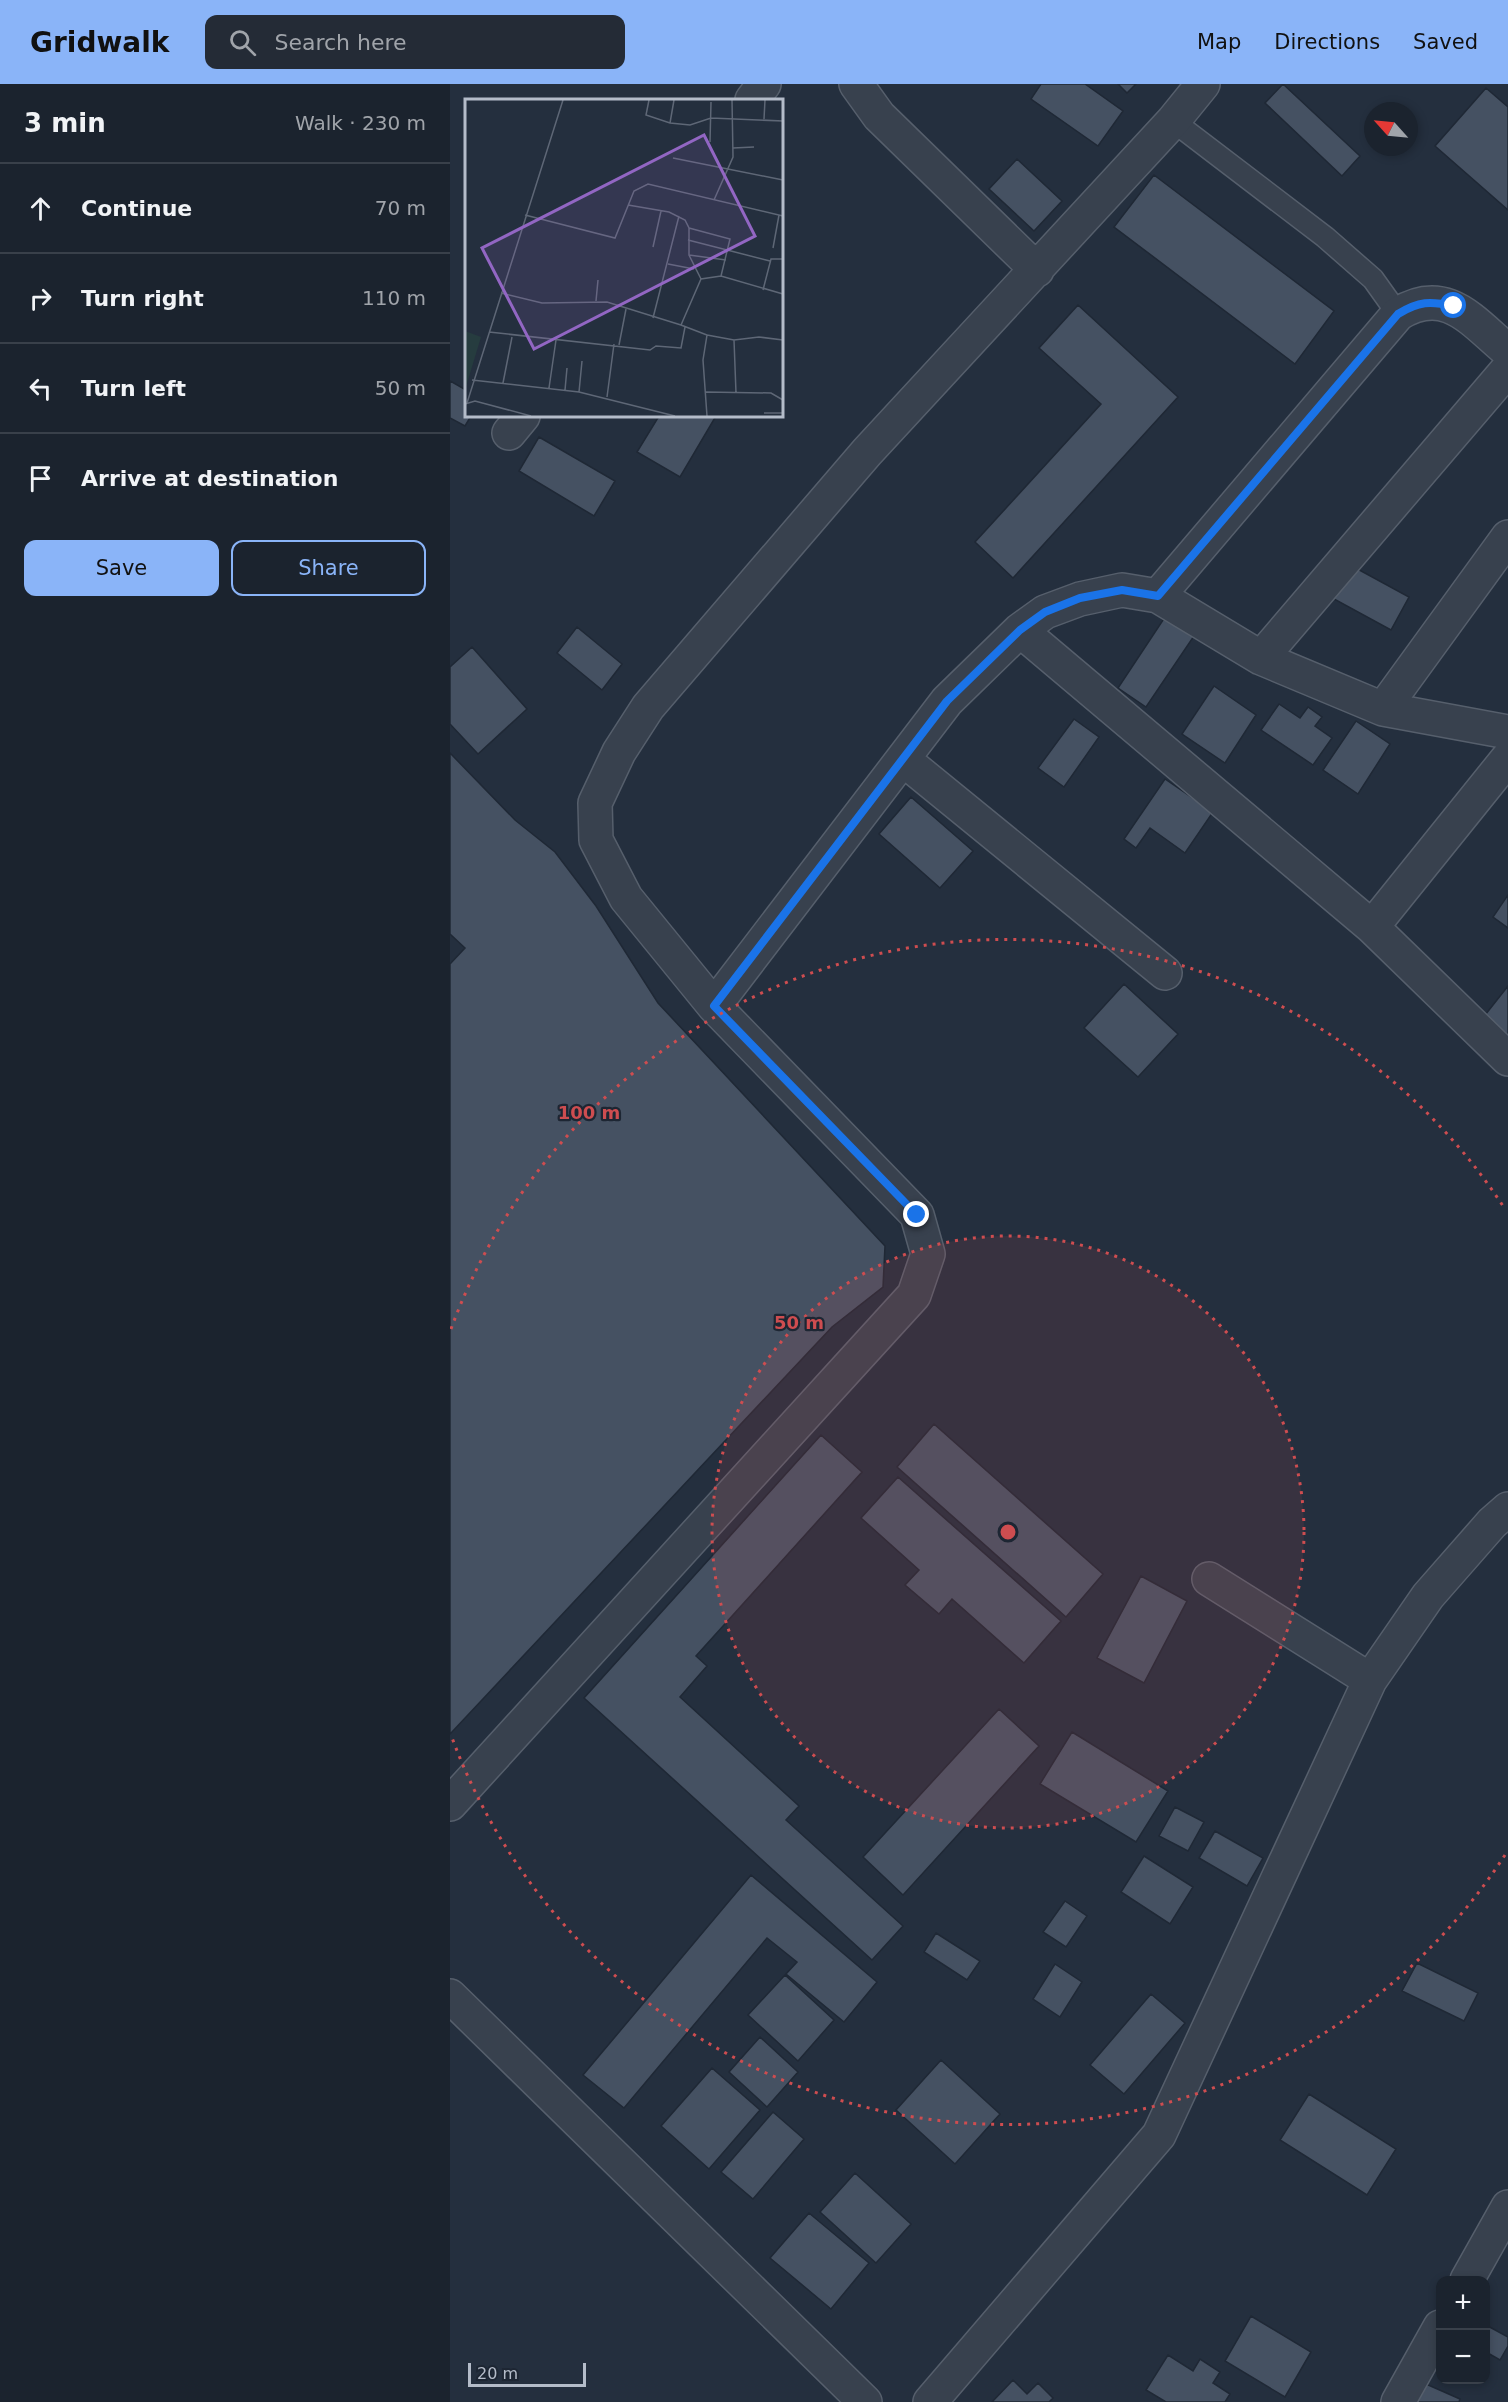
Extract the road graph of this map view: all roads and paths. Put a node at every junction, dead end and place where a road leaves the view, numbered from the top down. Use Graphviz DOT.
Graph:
graph roads {
  1 [pos="764,84"];
  2 [pos="856,84"];
  3 [pos="1203,84"];
  4 [pos="753,99"];
  5 [pos="1173,121"];
  6 [pos="1037,270"];
  7 [pos="1398,314"];
  8 [pos="1508,351"];
  9 [pos="1508,369"];
  10 [pos="1508,537"];
  11 [pos="1158,596"];
  12 [pos="1020,630"];
  13 [pos="1261,658"];
  14 [pos="1383,709"];
  15 [pos="1508,732"];
  16 [pos="1508,758"];
  17 [pos="904,760"];
  18 [pos="1372,927"];
  19 [pos="1166,973"];
  20 [pos="714,1006"];
  21 [pos="1508,1059"];
  22 [pos="1508,1509"];
  23 [pos="1209,1579"];
  24 [pos="1370,1680"];
  25 [pos="450,1804"];
  26 [pos="450,1996"];
  27 [pos="1508,2207"];
  28 [pos="1469,2276"];
  29 [pos="1438,2330"];
  30 [pos="865,2402"];
  31 [pos="930,2402"];
  32 [pos="1398,2402"];
  1 -- 4 [label="street"];
  2 -- 6 [label="street"];
  3 -- 5 [label="street"];
  5 -- 6 [label="street"];
  5 -- 7 [label="lane"];
  6 -- 20 [label="street"];
  7 -- 8 [label="street"];
  7 -- 11 [label="street"];
  9 -- 13 [label="street"];
  10 -- 14 [label="street"];
  11 -- 12 [label="street"];
  11 -- 13 [label="street"];
  12 -- 17 [label="street"];
  12 -- 18 [label="street"];
  13 -- 14 [label="street"];
  14 -- 15 [label="street"];
  16 -- 18 [label="street"];
  17 -- 19 [label="street"];
  17 -- 20 [label="street"];
  18 -- 21 [label="street"];
  20 -- 25 [label="street"];
  22 -- 24 [label="street"];
  23 -- 24 [label="street"];
  24 -- 31 [label="street"];
  26 -- 30 [label="street"];
  27 -- 28 [label="street"];
  29 -- 32 [label="street"];
}
